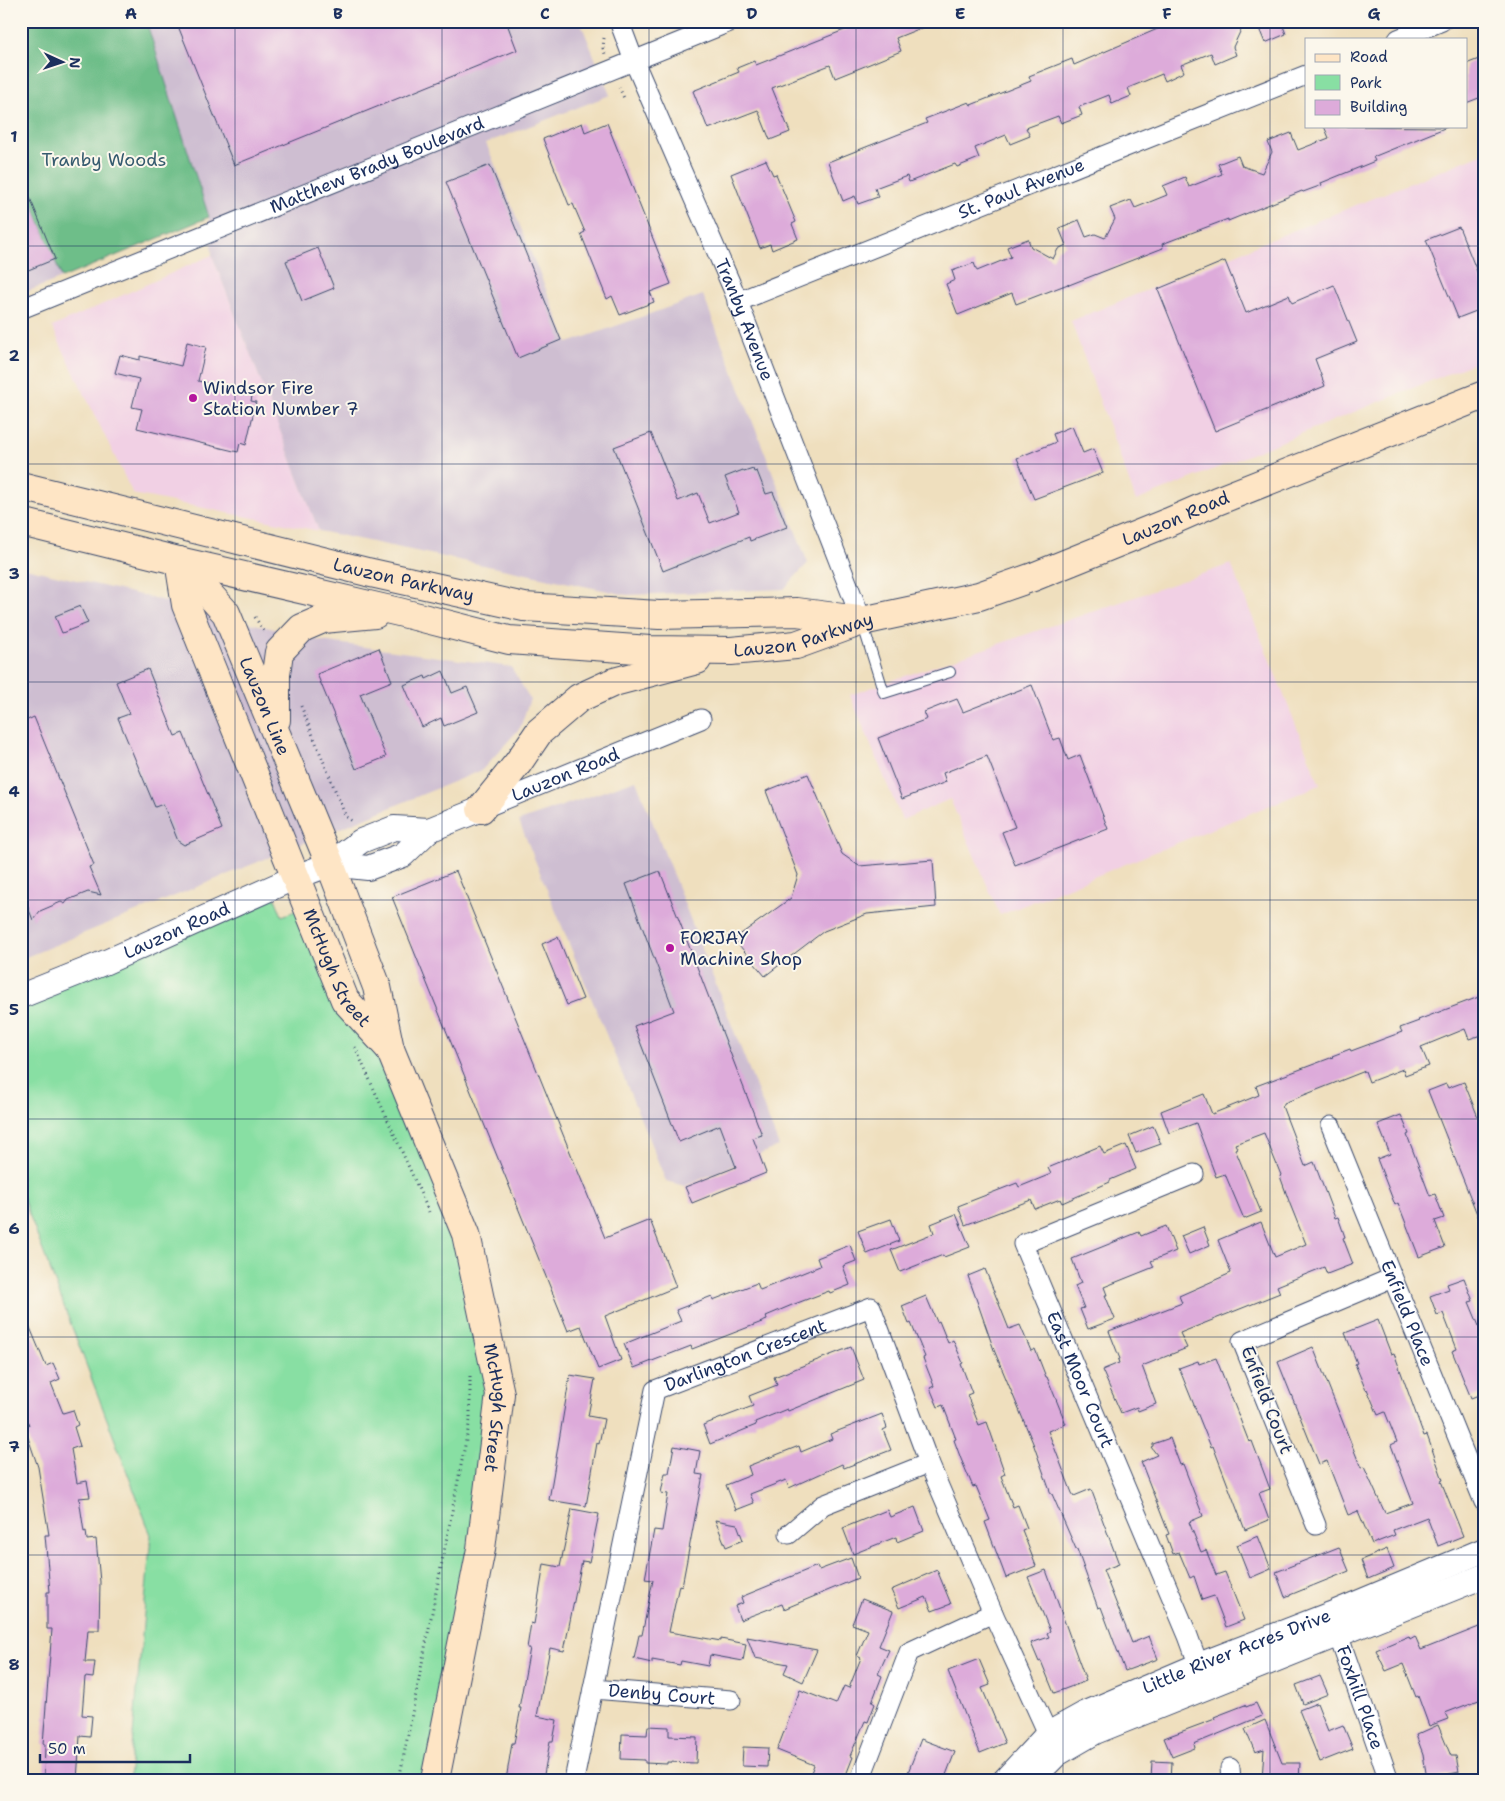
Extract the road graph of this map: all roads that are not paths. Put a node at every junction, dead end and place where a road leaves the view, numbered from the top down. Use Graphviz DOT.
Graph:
graph roads {
  1 [pos="618,21"];
  2 [pos="732,21"];
  3 [pos="1442,21"];
  4 [pos="1400,38"];
  5 [pos="634,61"];
  6 [pos="1305,75"];
  7 [pos="737,302"];
  8 [pos="21,309"];
  9 [pos="1484,395"];
  10 [pos="21,486"];
  11 [pos="21,522"];
  12 [pos="187,528"];
  13 [pos="179,561"];
  14 [pos="399,612"];
  15 [pos="862,621"];
  16 [pos="731,650"];
  17 [pos="950,672"];
  18 [pos="701,719"];
  19 [pos="276,732"];
  20 [pos="481,809"];
  21 [pos="330,864"];
  22 [pos="296,877"];
  23 [pos="21,996"];
  24 [pos="390,1049"];
  25 [pos="1331,1126"];
  26 [pos="1194,1174"];
  27 [pos="1392,1278"];
  28 [pos="929,1463"];
  29 [pos="1484,1502"];
  30 [pos="1316,1525"];
  31 [pos="789,1534"];
  32 [pos="1484,1550"];
  33 [pos="1484,1576"];
  34 [pos="993,1613"];
  35 [pos="1334,1624"];
  36 [pos="1199,1665"];
  37 [pos="1207,1687"];
  38 [pos="593,1689"];
  39 [pos="731,1700"];
  40 [pos="1052,1744"];
  41 [pos="435,1780"];
  42 [pos="574,1780"];
  43 [pos="860,1780"];
  44 [pos="1005,1780"];
  45 [pos="1031,1780"];
  46 [pos="1389,1780"];
  1 -- 5 [label="street, Tranby Avenue"];
  2 -- 5 [label="street, Matthew Brady Boulevard"];
  3 -- 4 [label="street"];
  5 -- 7 [label="street, Tranby Avenue"];
  5 -- 8 [label="street, Matthew Brady Boulevard"];
  6 -- 7 [label="street, St. Paul Avenue"];
  7 -- 15 [label="street, Tranby Avenue"];
  9 -- 15 [label="main road, Lauzon Road"];
  10 -- 12 [label="main road, Lauzon Parkway"];
  11 -- 13 [label="main road, Lauzon Parkway"];
  12 -- 13 [label="main road, Lauzon Line"];
  12 -- 15 [label="main road, Lauzon Parkway"];
  13 -- 14 [label="main road, Lauzon Parkway"];
  13 -- 19 [label="main road, Lauzon Line"];
  13 -- 22 [label="main road, Lauzon Line"];
  14 -- 16 [label="main road, Lauzon Parkway"];
  14 -- 19 [label="main road"];
  15 -- 16 [label="main road, Lauzon Parkway"];
  15 -- 17 [label="lane"];
  16 -- 20 [label="main road"];
  18 -- 20 [label="street, Lauzon Road"];
  19 -- 21 [label="main road, Lauzon Line"];
  20 -- 21 [label="street, Lauzon Road"];
  21 -- 22 [label="street, Lauzon Road"];
  21 -- 24 [label="main road, McHugh Street"];
  22 -- 23 [label="street, Lauzon Road"];
  22 -- 24 [label="main road, McHugh Street"];
  24 -- 41 [label="main road, McHugh Street"];
  25 -- 27 [label="street, Enfield Place"];
  26 -- 36 [label="street, East Moor Court"];
  27 -- 29 [label="street, Enfield Place"];
  27 -- 30 [label="street, Enfield Court"];
  28 -- 31 [label="street"];
  28 -- 34 [label="street, Darlington Crescent"];
  28 -- 38 [label="street, Darlington Crescent"];
  32 -- 35 [label="street, Little River Acres Drive"];
  33 -- 35 [label="street, Little River Acres Drive"];
  34 -- 40 [label="street, Darlington Crescent"];
  34 -- 43 [label="street"];
  35 -- 36 [label="street, Little River Acres Drive"];
  35 -- 37 [label="street, Little River Acres Drive"];
  35 -- 46 [label="street, Foxhill Place"];
  36 -- 37 [label="street, East Moor Court"];
  36 -- 40 [label="street, Little River Acres Drive"];
  37 -- 40 [label="street, Little River Acres Drive"];
  38 -- 39 [label="street, Denby Court"];
  38 -- 42 [label="street, Darlington Crescent"];
  40 -- 44 [label="street, Little River Acres Drive"];
  40 -- 45 [label="street, Little River Acres Drive"];
}
